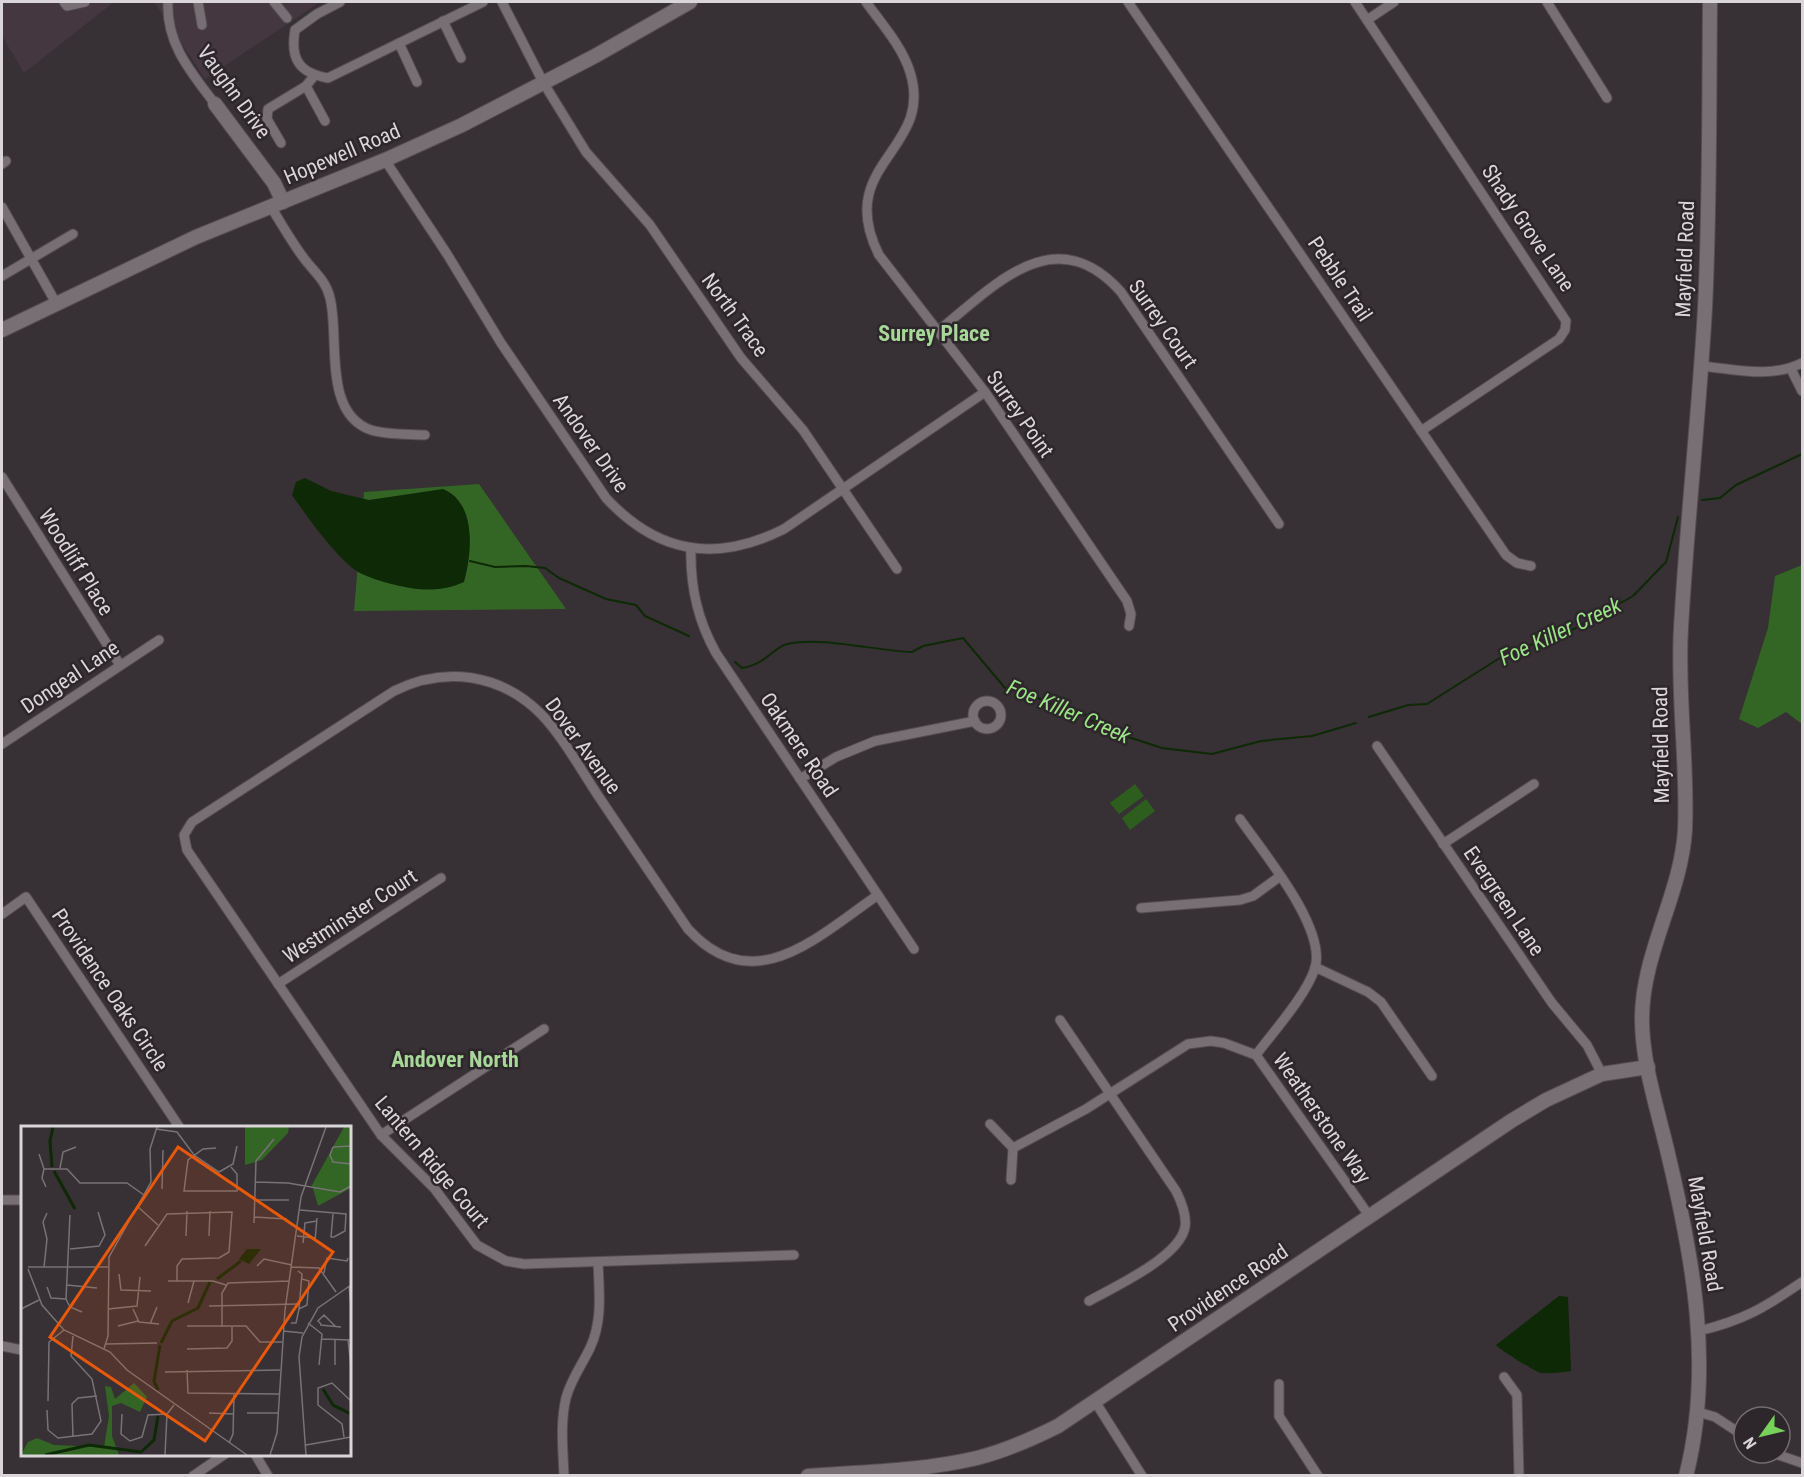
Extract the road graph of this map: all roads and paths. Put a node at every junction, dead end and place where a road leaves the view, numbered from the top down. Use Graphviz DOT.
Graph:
graph roads {
  1 [pos="64,2"];
  2 [pos="85,2"];
  3 [pos="168,2"];
  4 [pos="198,2"];
  5 [pos="274,2"];
  6 [pos="340,2"];
  7 [pos="483,2"];
  8 [pos="502,2"];
  9 [pos="690,2"];
  10 [pos="866,2"];
  11 [pos="1128,2"];
  12 [pos="1355,2"];
  13 [pos="1394,2"];
  14 [pos="1547,2"];
  15 [pos="1710,2"];
  16 [pos="287,18"];
  17 [pos="1367,20"];
  18 [pos="443,21"];
  19 [pos="202,25"];
  20 [pos="399,43"];
  21 [pos="461,58"];
  22 [pos="314,76"];
  23 [pos="417,82"];
  24 [pos="543,82"];
  25 [pos="306,86"];
  26 [pos="1607,98"];
  27 [pos="215,104"];
  28 [pos="325,121"];
  29 [pos="281,143"];
  30 [pos="385,160"];
  31 [pos="277,204"];
  32 [pos="2,207"];
  33 [pos="73,234"];
  34 [pos="32,259"];
  35 [pos="2,276"];
  36 [pos="56,303"];
  37 [pos="2,330"];
  38 [pos="938,331"];
  39 [pos="1803,363"];
  40 [pos="1701,366"];
  41 [pos="1791,369"];
  42 [pos="1803,390"];
  43 [pos="985,392"];
  44 [pos="1421,431"];
  45 [pos="425,435"];
  46 [pos="2,477"];
  47 [pos="843,489"];
  48 [pos="1279,524"];
  49 [pos="691,548"];
  50 [pos="1531,566"];
  51 [pos="897,569"];
  52 [pos="1129,627"];
  53 [pos="159,640"];
  54 [pos="120,665"];
  55 [pos="975,721"];
  56 [pos="3,739"];
  57 [pos="1377,746"];
  58 [pos="800,779"];
  59 [pos="1534,784"];
  60 [pos="1240,819"];
  61 [pos="184,835"];
  62 [pos="1443,844"];
  63 [pos="1279,877"];
  64 [pos="441,878"];
  65 [pos="879,895"];
  66 [pos="1141,908"];
  67 [pos="2,914"];
  68 [pos="914,949"];
  69 [pos="1315,968"];
  70 [pos="278,984"];
  71 [pos="1060,1020"];
  72 [pos="544,1029"];
  73 [pos="1256,1055"];
  74 [pos="1648,1067"];
  75 [pos="1602,1074"];
  76 [pos="1432,1076"];
  77 [pos="1109,1094"];
  78 [pos="990,1124"];
  79 [pos="179,1126"];
  80 [pos="381,1135"];
  81 [pos="1013,1148"];
  82 [pos="1011,1180"];
  83 [pos="2,1200"];
  84 [pos="21,1200"];
  85 [pos="1370,1217"];
  86 [pos="794,1255"];
  87 [pos="598,1262"];
  88 [pos="1803,1282"];
  89 [pos="1089,1301"];
  90 [pos="1699,1330"];
  91 [pos="2,1346"];
  92 [pos="21,1350"];
  93 [pos="1504,1377"];
  94 [pos="1280,1384"];
  95 [pos="1096,1403"];
  96 [pos="1698,1412"];
  97 [pos="1732,1428"];
  98 [pos="223,1456"];
  99 [pos="256,1456"];
  100 [pos="193,1476"];
  101 [pos="268,1476"];
  102 [pos="564,1476"];
  103 [pos="808,1476"];
  104 [pos="1142,1476"];
  105 [pos="1318,1476"];
  106 [pos="1520,1476"];
  107 [pos="1686,1476"];
  1 -- 2 [label="street"];
  3 -- 27 [label="street, Vaughn Drive"];
  4 -- 19 [label="street"];
  5 -- 16 [label="street"];
  6 -- 22 [label="street"];
  7 -- 18 [label="street"];
  8 -- 24 [label="street, North Trace"];
  9 -- 24 [label="street, Hopewell Road"];
  10 -- 38 [label="street, Surrey Point"];
  11 -- 44 [label="street, Pebble Trail"];
  12 -- 17 [label="street, Shady Grove Lane"];
  13 -- 17 [label="street"];
  14 -- 26 [label="street"];
  15 -- 40 [label="street, Mayfield Road"];
  17 -- 44 [label="street, Shady Grove Lane"];
  18 -- 20 [label="street"];
  18 -- 21 [label="street"];
  20 -- 22 [label="street"];
  20 -- 23 [label="street"];
  22 -- 25 [label="street"];
  24 -- 30 [label="street, Hopewell Road"];
  24 -- 47 [label="street, North Trace"];
  25 -- 28 [label="street"];
  25 -- 29 [label="street"];
  27 -- 31 [label="street, Vaughn Drive"];
  30 -- 31 [label="street, Hopewell Road"];
  30 -- 49 [label="street, Andover Drive"];
  31 -- 36 [label="street, Hopewell Road"];
  31 -- 45 [label="street"];
  32 -- 34 [label="street"];
  33 -- 34 [label="street"];
  34 -- 35 [label="street"];
  34 -- 36 [label="street"];
  36 -- 37 [label="street, Hopewell Road"];
  38 -- 43 [label="street, Surrey Point"];
  38 -- 48 [label="street, Surrey Court"];
  39 -- 41 [label="street"];
  40 -- 41 [label="street"];
  40 -- 74 [label="street, Mayfield Road"];
  41 -- 42 [label="street"];
  43 -- 47 [label="street, Andover Drive"];
  43 -- 52 [label="street, Surrey Point"];
  44 -- 50 [label="street, Pebble Trail"];
  46 -- 54 [label="street, Woodliff Place"];
  47 -- 49 [label="street, Andover Drive"];
  47 -- 51 [label="street, North Trace"];
  49 -- 58 [label="street, Oakmere Road"];
  53 -- 54 [label="street, Dongeal Lane"];
  54 -- 56 [label="street, Dongeal Lane"];
  55 -- 58 [label="street"];
  57 -- 62 [label="street, Evergreen Lane"];
  58 -- 65 [label="street, Oakmere Road"];
  59 -- 62 [label="street"];
  60 -- 63 [label="street"];
  61 -- 65 [label="street, Dover Avenue"];
  61 -- 70 [label="street, Lantern Ridge Court"];
  62 -- 75 [label="street, Evergreen Lane"];
  63 -- 66 [label="street"];
  63 -- 69 [label="street"];
  64 -- 70 [label="street, Westminster Court"];
  65 -- 68 [label="street, Oakmere Road"];
  67 -- 79 [label="street, Providence Oaks Circle"];
  69 -- 73 [label="street"];
  69 -- 76 [label="street"];
  70 -- 80 [label="street, Lantern Ridge Court"];
  71 -- 77 [label="street"];
  72 -- 80 [label="street"];
  73 -- 77 [label="street, Weatherstone Way"];
  73 -- 85 [label="street, Weatherstone Way"];
  74 -- 75 [label="street, Providence Road"];
  74 -- 90 [label="street, Mayfield Road"];
  75 -- 85 [label="street, Providence Road"];
  77 -- 81 [label="street, Weatherstone Way"];
  77 -- 89 [label="street"];
  78 -- 81 [label="street"];
  80 -- 87 [label="street, Lantern Ridge Court"];
  81 -- 82 [label="street"];
  83 -- 84 [label="street"];
  85 -- 95 [label="street, Providence Road"];
  86 -- 87 [label="street, Lantern Ridge Court"];
  87 -- 102 [label="street"];
  88 -- 90 [label="street"];
  90 -- 96 [label="street, Mayfield Road"];
  91 -- 92 [label="street"];
  93 -- 106 [label="street"];
  94 -- 105 [label="street"];
  95 -- 103 [label="street, Providence Road"];
  95 -- 104 [label="street"];
  96 -- 97 [label="street"];
  96 -- 107 [label="street, Mayfield Road"];
  98 -- 100 [label="street"];
  99 -- 101 [label="street"];
}
